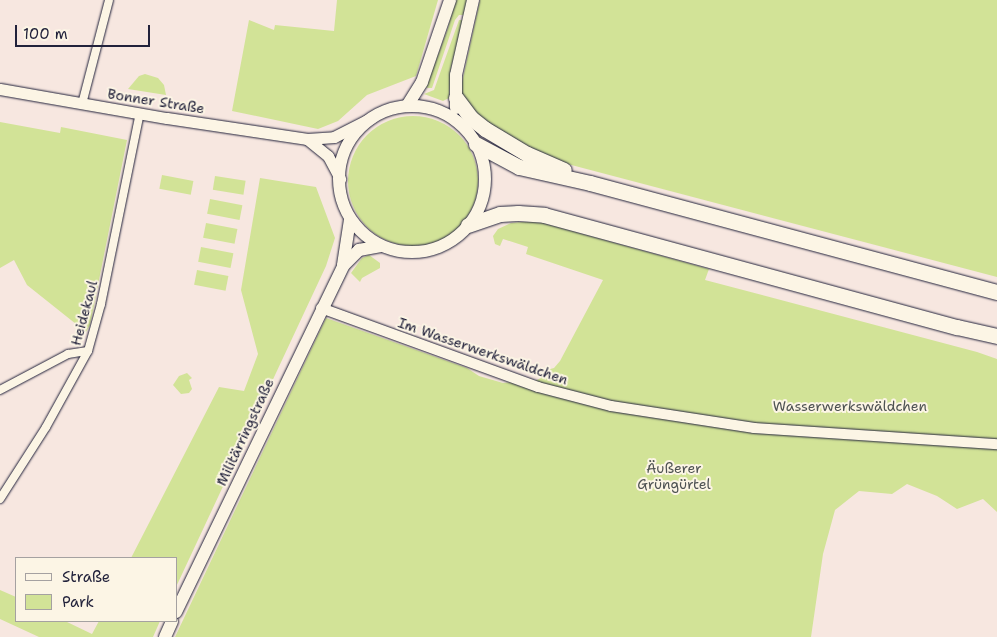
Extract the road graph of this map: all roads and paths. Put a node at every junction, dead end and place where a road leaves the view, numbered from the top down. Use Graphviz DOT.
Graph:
graph roads {
  1 [pos="109,0"];
  2 [pos="450,0"];
  3 [pos="473,0"];
  4 [pos="0,89"];
  5 [pos="456,98"];
  6 [pos="82,104"];
  7 [pos="407,106"];
  8 [pos="140,113"];
  9 [pos="371,118"];
  10 [pos="457,122"];
  11 [pos="308,139"];
  12 [pos="476,144"];
  13 [pos="340,179"];
  14 [pos="590,183"];
  15 [pos="350,220"];
  16 [pos="468,225"];
  17 [pos="381,246"];
  18 [pos="343,266"];
  19 [pos="955,279"];
  20 [pos="997,284"];
  21 [pos="997,292"];
  22 [pos="321,308"];
  23 [pos="957,327"];
  24 [pos="997,336"];
  25 [pos="997,344"];
  26 [pos="88,351"];
  27 [pos="0,390"];
  28 [pos="997,444"];
  29 [pos="0,499"];
  30 [pos="178,608"];
  31 [pos="172,622"];
  32 [pos="165,637"];
  1 -- 6 [label="street"];
  2 -- 7 [label="main road"];
  3 -- 5 [label="main road"];
  4 -- 6 [label="main road, Bonner Straße"];
  5 -- 10 [label="main road"];
  5 -- 14 [label="highway"];
  6 -- 8 [label="main road, Bonner Straße"];
  7 -- 9 [label="main road"];
  7 -- 10 [label="main road"];
  8 -- 11 [label="main road, Bonner Straße"];
  8 -- 26 [label="street, Heidekaul"];
  9 -- 11 [label="main road, Bonner Straße"];
  9 -- 13 [label="main road"];
  10 -- 12 [label="main road"];
  11 -- 13 [label="main road"];
  12 -- 14 [label="highway"];
  12 -- 16 [label="main road"];
  13 -- 15 [label="main road"];
  14 -- 19 [label="highway"];
  15 -- 17 [label="main road"];
  15 -- 18 [label="main road, Militärringstraße"];
  16 -- 17 [label="main road"];
  16 -- 23 [label="highway"];
  17 -- 18 [label="main road, Militärringstraße"];
  18 -- 22 [label="main road, Militärringstraße"];
  19 -- 20 [label="highway"];
  19 -- 21 [label="highway"];
  22 -- 28 [label="street, Im Wasserwerkswäldchen"];
  22 -- 30 [label="main road, Militärringstraße"];
  23 -- 24 [label="highway"];
  23 -- 25 [label="highway"];
  26 -- 27 [label="street"];
  26 -- 29 [label="street, Heidekaul"];
  31 -- 32 [label="main road"];
}
